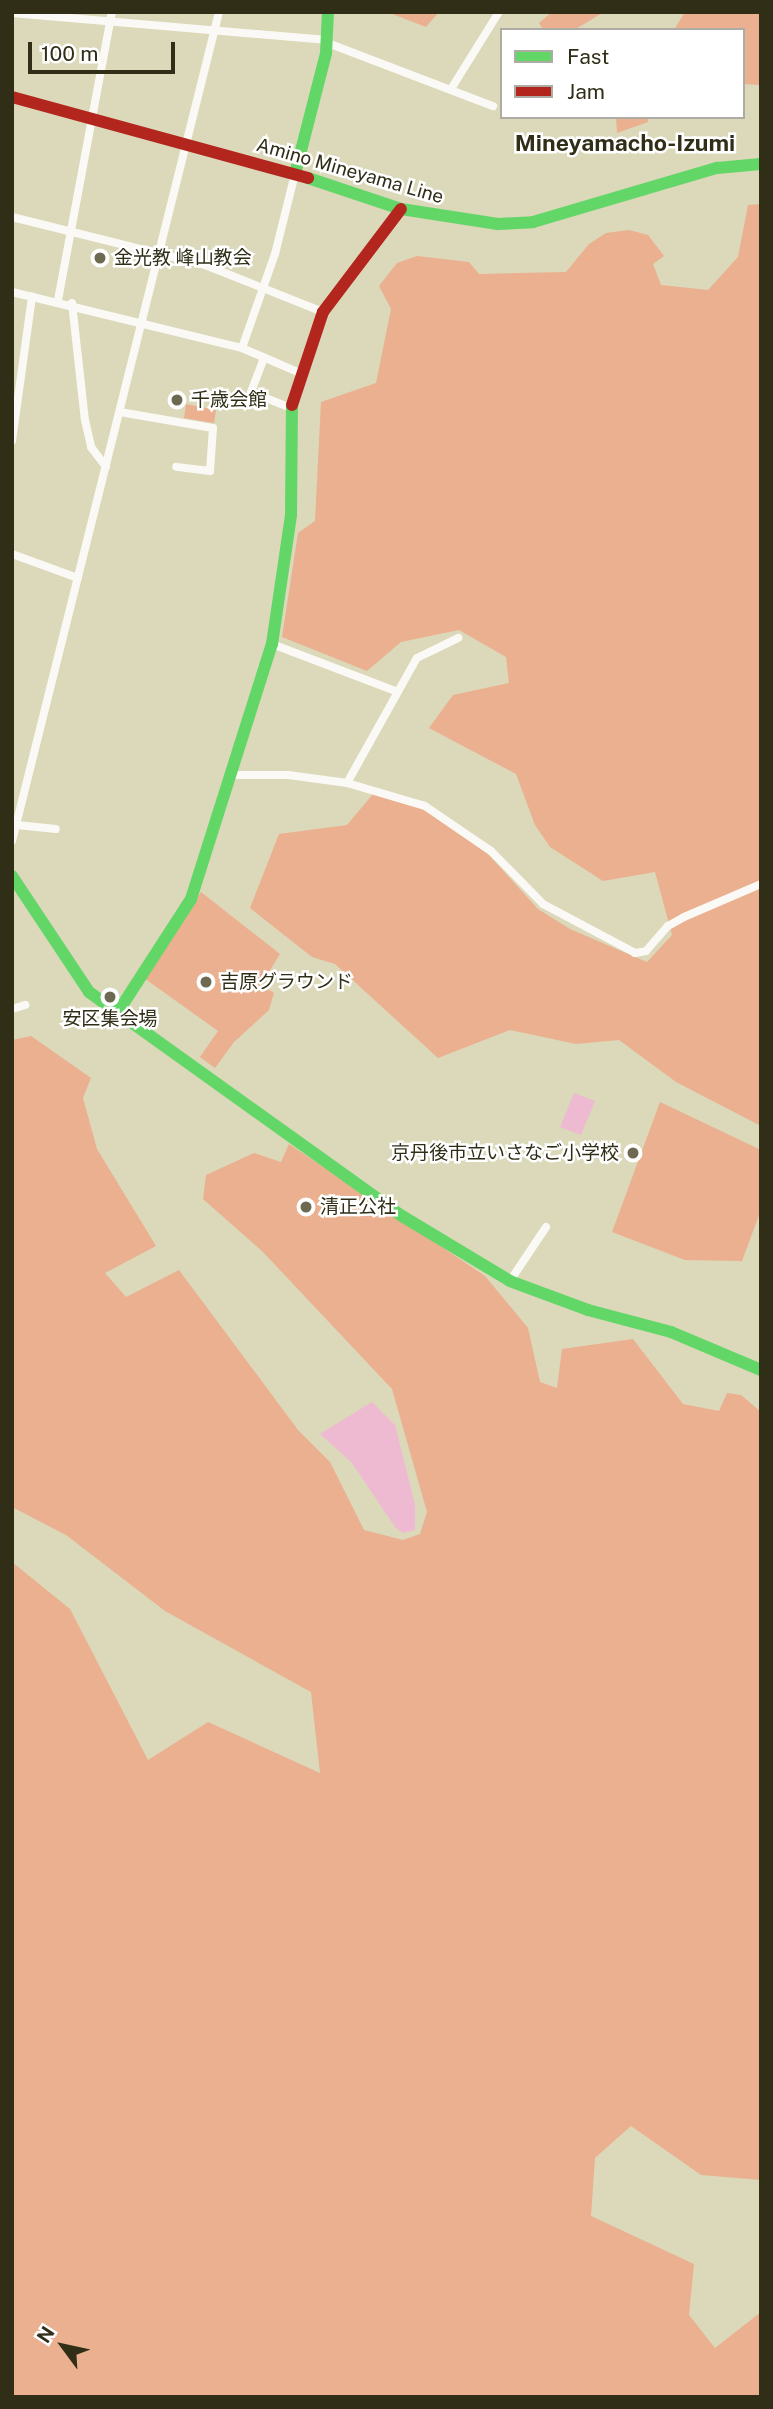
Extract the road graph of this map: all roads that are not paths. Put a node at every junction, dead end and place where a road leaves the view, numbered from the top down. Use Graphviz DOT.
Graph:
graph roads {
  1 [pos="113,12"];
  2 [pos="219,12"];
  3 [pos="328,12"];
  4 [pos="499,12"];
  5 [pos="12,13"];
  6 [pos="27,15"];
  7 [pos="111,24"];
  8 [pos="214,31"];
  9 [pos="325,41"];
  10 [pos="451,89"];
  11 [pos="12,97"];
  12 [pos="493,106"];
  13 [pos="93,118"];
  14 [pos="187,144"];
  15 [pos="761,164"];
  16 [pos="292,174"];
  17 [pos="401,209"];
  18 [pos="12,217"];
  19 [pos="68,231"];
  20 [pos="160,253"];
  21 [pos="263,287"];
  22 [pos="12,292"];
  23 [pos="32,296"];
  24 [pos="58,300"];
  25 [pos="72,303"];
  26 [pos="323,312"];
  27 [pos="142,321"];
  28 [pos="242,348"];
  29 [pos="264,358"];
  30 [pos="300,373"];
  31 [pos="291,408"];
  32 [pos="120,412"];
  33 [pos="12,441"];
  34 [pos="106,467"];
  35 [pos="176,467"];
  36 [pos="12,554"];
  37 [pos="78,578"];
  38 [pos="458,638"];
  39 [pos="272,644"];
  40 [pos="395,691"];
  41 [pos="231,775"];
  42 [pos="347,783"];
  43 [pos="17,825"];
  44 [pos="56,829"];
  45 [pos="12,841"];
  46 [pos="761,884"];
  47 [pos="15,885"];
  48 [pos="25,1005"];
  49 [pos="12,1009"];
  50 [pos="116,1015"];
  51 [pos="546,1227"];
  52 [pos="510,1280"];
  53 [pos="761,1370"];
  1 -- 7 [label="street"];
  2 -- 8 [label="street"];
  3 -- 9 [label="street"];
  4 -- 10 [label="street"];
  5 -- 6 [label="street"];
  6 -- 7 [label="street"];
  7 -- 8 [label="street"];
  7 -- 13 [label="street"];
  8 -- 9 [label="street"];
  8 -- 14 [label="street"];
  9 -- 10 [label="street"];
  9 -- 16 [label="street"];
  10 -- 12 [label="street"];
  11 -- 13 [label="street, Amino Mineyama Line"];
  13 -- 14 [label="street, Amino Mineyama Line"];
  13 -- 19 [label="street"];
  14 -- 16 [label="street, Amino Mineyama Line"];
  14 -- 20 [label="street"];
  15 -- 17 [label="street, Amino Mineyama Line"];
  16 -- 17 [label="street, Amino Mineyama Line"];
  16 -- 21 [label="street"];
  17 -- 26 [label="street"];
  18 -- 19 [label="street"];
  19 -- 20 [label="street"];
  19 -- 24 [label="street"];
  20 -- 21 [label="street"];
  20 -- 27 [label="street"];
  21 -- 26 [label="street"];
  21 -- 28 [label="street"];
  22 -- 23 [label="street"];
  23 -- 24 [label="street"];
  23 -- 33 [label="street"];
  24 -- 25 [label="street"];
  25 -- 27 [label="street"];
  25 -- 34 [label="street"];
  26 -- 30 [label="street"];
  27 -- 28 [label="street"];
  27 -- 32 [label="street"];
  28 -- 29 [label="street"];
  29 -- 30 [label="street"];
  29 -- 31 [label="street"];
  30 -- 31 [label="street"];
  31 -- 39 [label="street"];
  32 -- 34 [label="street"];
  32 -- 35 [label="street"];
  34 -- 37 [label="street"];
  36 -- 37 [label="street"];
  37 -- 43 [label="street"];
  38 -- 40 [label="street"];
  39 -- 40 [label="street"];
  39 -- 41 [label="street"];
  40 -- 42 [label="street"];
  41 -- 42 [label="street"];
  41 -- 50 [label="street"];
  42 -- 46 [label="street"];
  43 -- 44 [label="street"];
  43 -- 45 [label="street"];
  47 -- 50 [label="street"];
  48 -- 49 [label="street"];
  50 -- 52 [label="street"];
  51 -- 52 [label="street"];
  52 -- 53 [label="street"];
}
